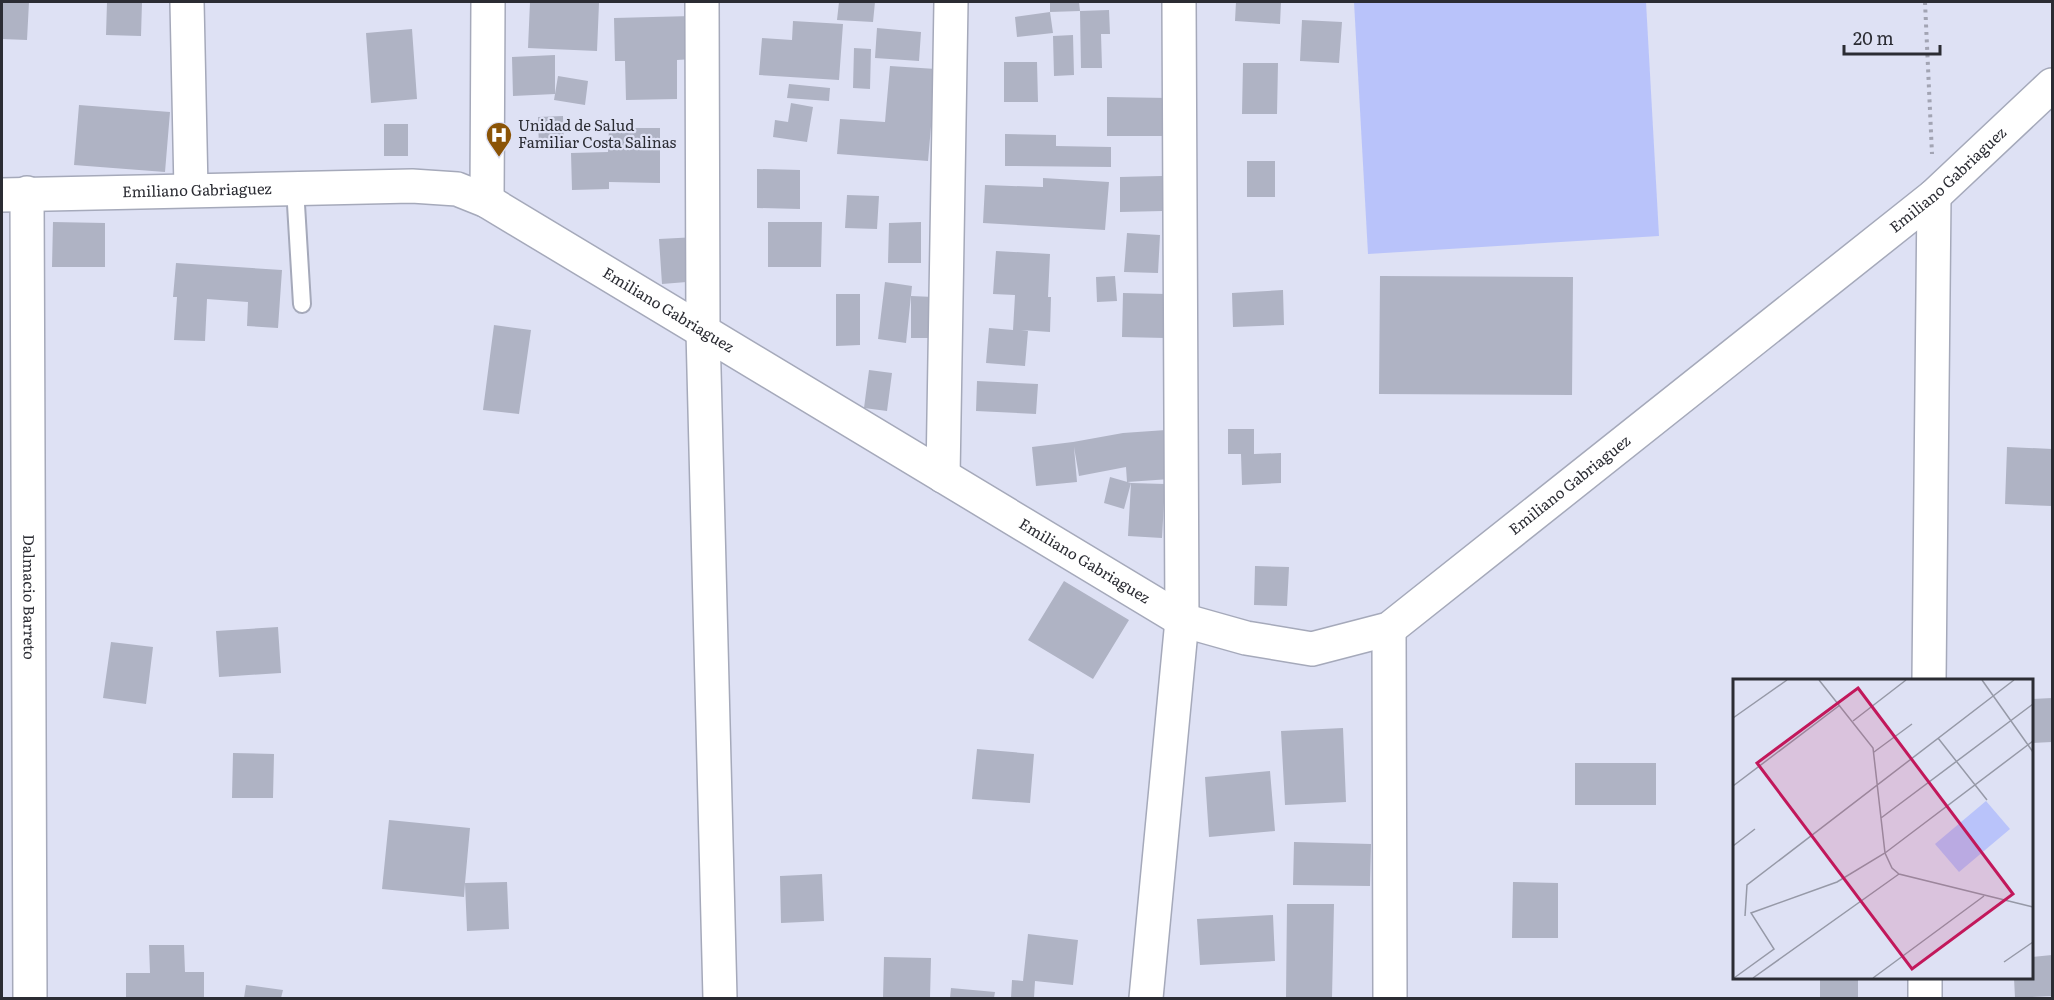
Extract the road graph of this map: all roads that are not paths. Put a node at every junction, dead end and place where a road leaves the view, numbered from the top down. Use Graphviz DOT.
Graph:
graph roads {
  1 [pos="187,2"];
  2 [pos="488,2"];
  3 [pos="702,2"];
  4 [pos="951,2"];
  5 [pos="1179,2"];
  6 [pos="2052,86"];
  7 [pos="295,188"];
  8 [pos="192,190"];
  9 [pos="14,194"];
  10 [pos="1934,196"];
  11 [pos="487,201"];
  12 [pos="302,303"];
  13 [pos="702,331"];
  14 [pos="943,476"];
  15 [pos="1182,620"];
  16 [pos="1389,629"];
  17 [pos="1929,679"];
  18 [pos="1925,979"];
  19 [pos="30,999"];
  20 [pos="720,999"];
  21 [pos="1146,999"];
  22 [pos="1390,999"];
  23 [pos="1925,999"];
  1 -- 8 [label="street"];
  2 -- 11 [label="street"];
  3 -- 13 [label="street"];
  4 -- 14 [label="street"];
  5 -- 15 [label="street"];
  6 -- 10 [label="street, Emiliano Gabriaguez"];
  7 -- 8 [label="street, Emiliano Gabriaguez"];
  7 -- 11 [label="street, Emiliano Gabriaguez"];
  7 -- 12 [label="lane"];
  8 -- 9 [label="street, Emiliano Gabriaguez"];
  9 -- 19 [label="street, Dalmacio Barreto"];
  10 -- 16 [label="street, Emiliano Gabriaguez"];
  10 -- 17 [label="street"];
  11 -- 13 [label="street, Emiliano Gabriaguez"];
  13 -- 14 [label="street, Emiliano Gabriaguez"];
  13 -- 20 [label="street"];
  14 -- 15 [label="street, Emiliano Gabriaguez"];
  15 -- 16 [label="street, Emiliano Gabriaguez"];
  15 -- 21 [label="street"];
  16 -- 22 [label="street"];
  18 -- 23 [label="street"];
}
